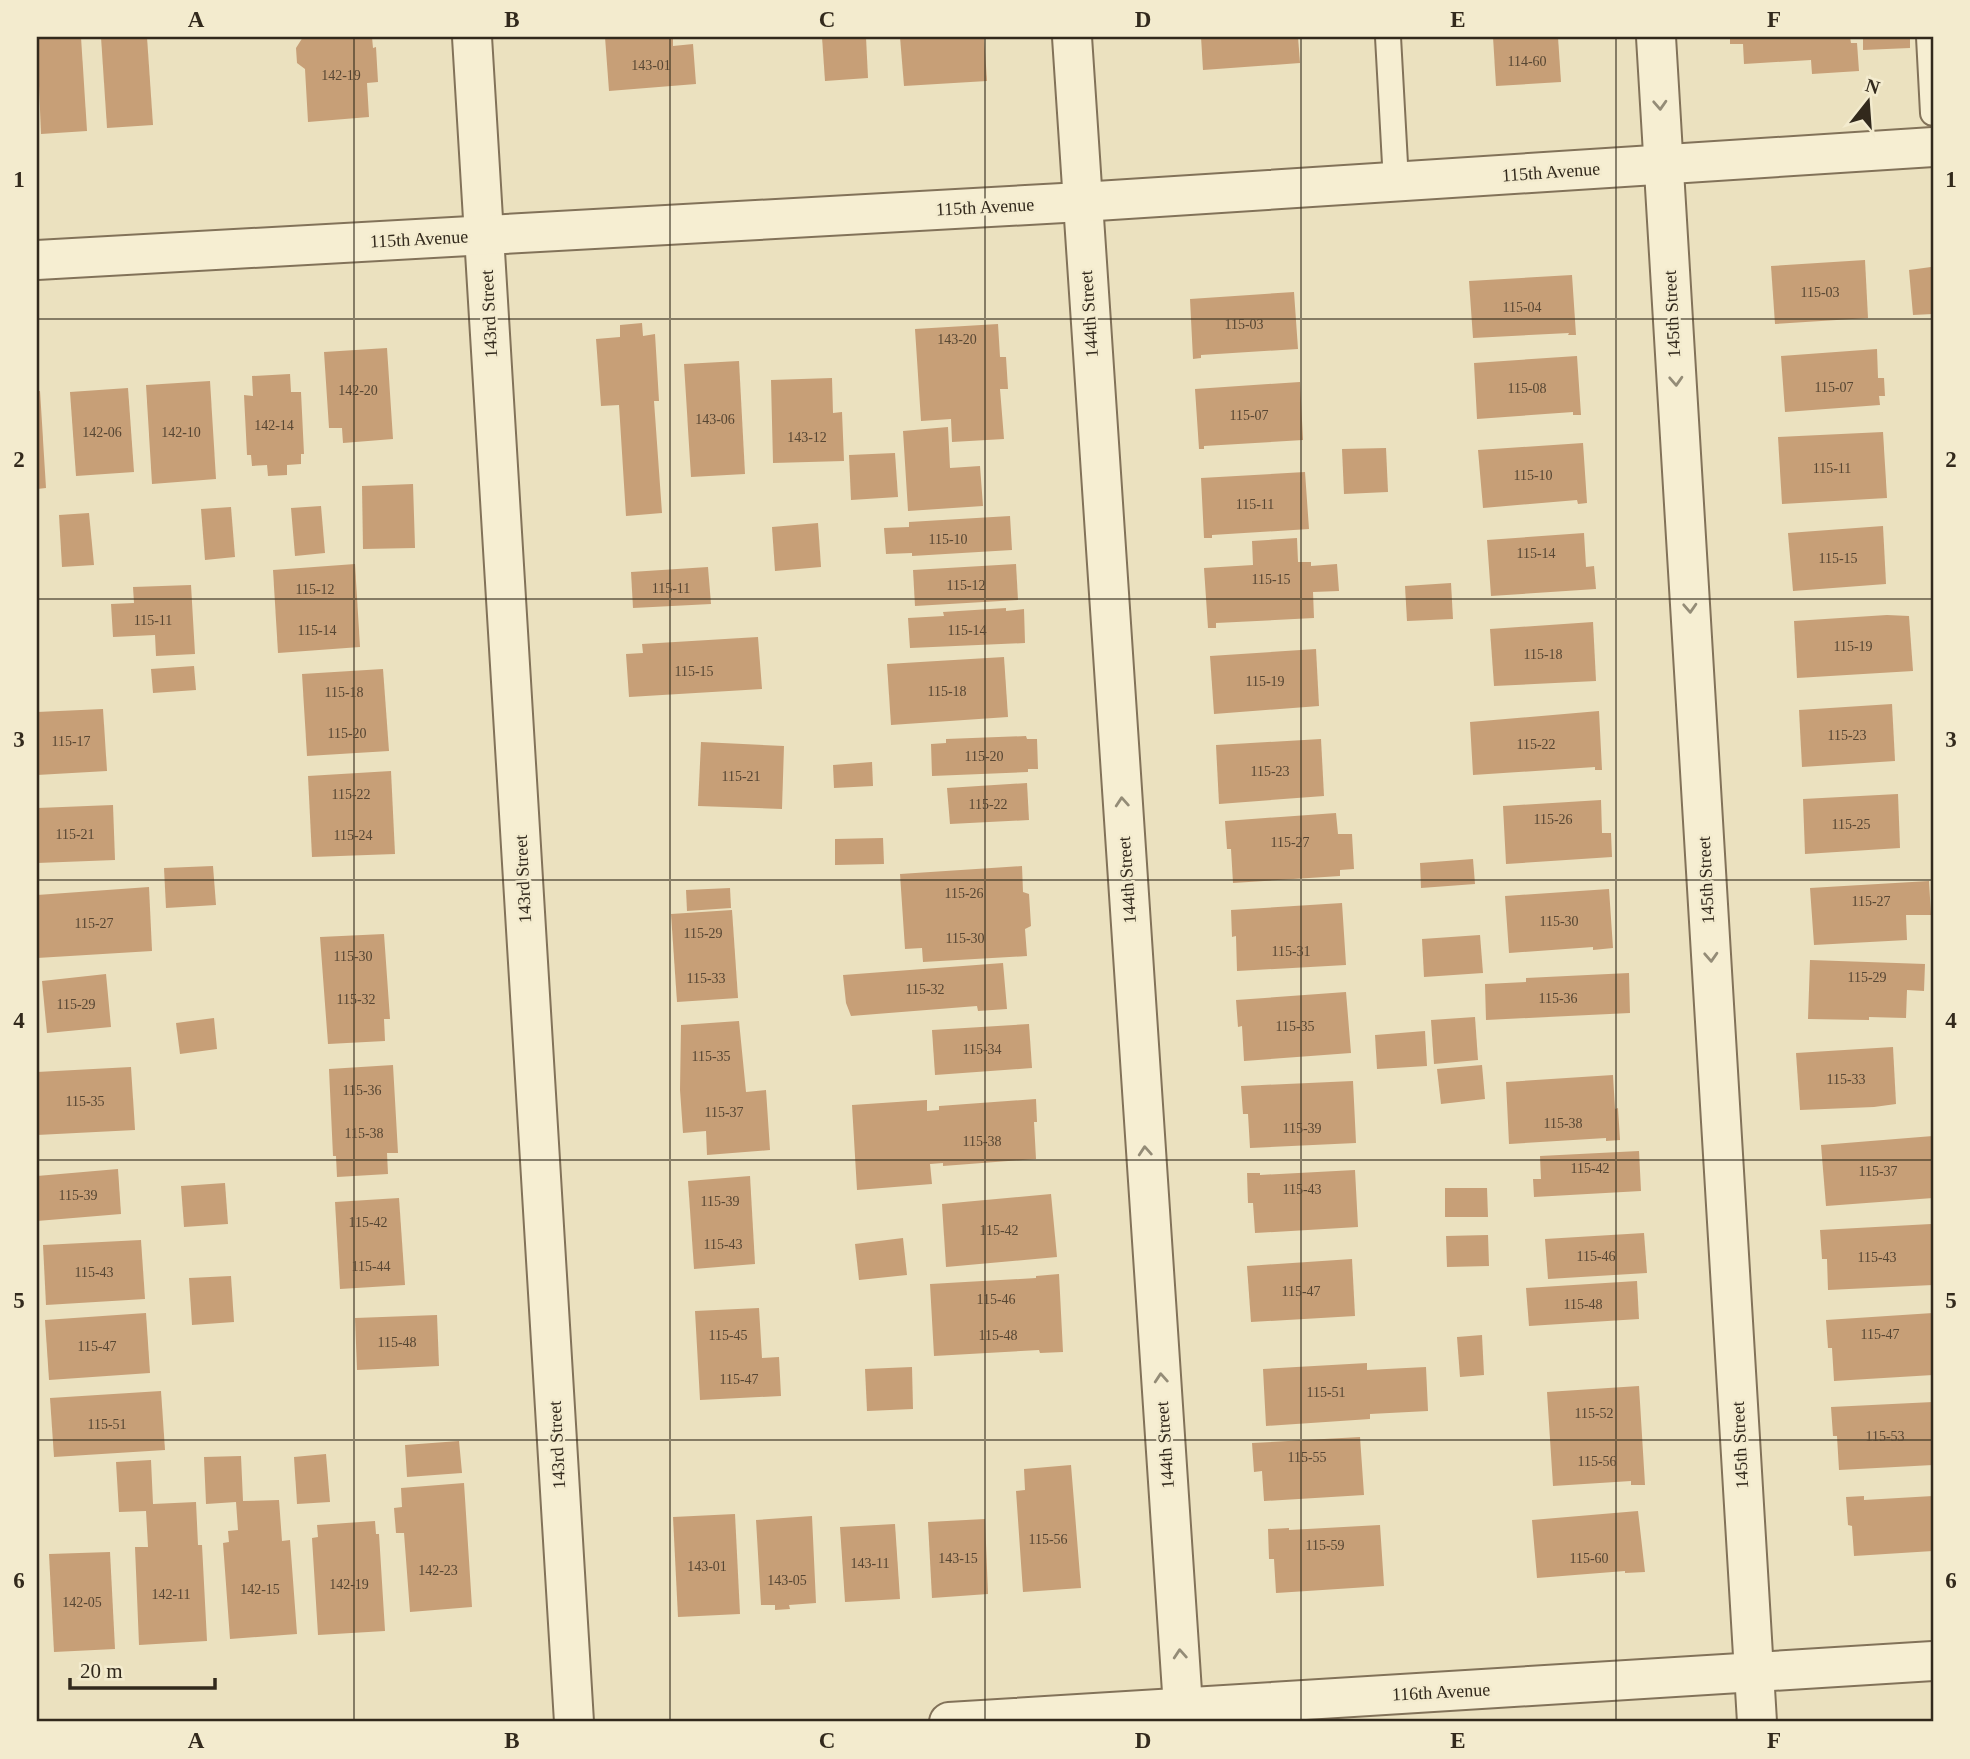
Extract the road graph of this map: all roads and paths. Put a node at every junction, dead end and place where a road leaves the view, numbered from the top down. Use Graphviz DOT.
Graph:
graph roads {
  1 [pos="472,37"];
  2 [pos="1072,37"];
  3 [pos="1388,37"];
  4 [pos="1656,37"];
  5 [pos="1929,37"];
  6 [pos="1933,113"];
  7 [pos="1933,148"];
  8 [pos="1663,165"];
  9 [pos="1396,182"];
  10 [pos="1081,202"];
  11 [pos="484,236"];
  12 [pos="37,260"];
  13 [pos="1933,1661"];
  14 [pos="1754,1672"];
  15 [pos="1184,1715"];
  16 [pos="574,1722"];
  17 [pos="949,1722"];
  18 [pos="1757,1722"];
  1 -- 11 [label="street, 143rd Street"];
  2 -- 10 [label="street, 144th Street"];
  3 -- 9 [label="lane"];
  4 -- 8 [label="street, 145th Street, one-way"];
  5 -- 6 [label="lane"];
  7 -- 8 [label="street, 115th Avenue"];
  8 -- 9 [label="street, 115th Avenue"];
  8 -- 14 [label="street, 145th Street, one-way"];
  9 -- 10 [label="street, 115th Avenue"];
  10 -- 11 [label="street, 115th Avenue"];
  15 -- 10 [label="street, 144th Street, one-way"];
  11 -- 12 [label="street, 115th Avenue"];
  11 -- 16 [label="street, 143rd Street"];
  13 -- 14 [label="street, 116th Avenue"];
  14 -- 15 [label="street, 116th Avenue"];
  14 -- 18 [label="street, 145th Street"];
  15 -- 17 [label="street, 116th Avenue"];
}
